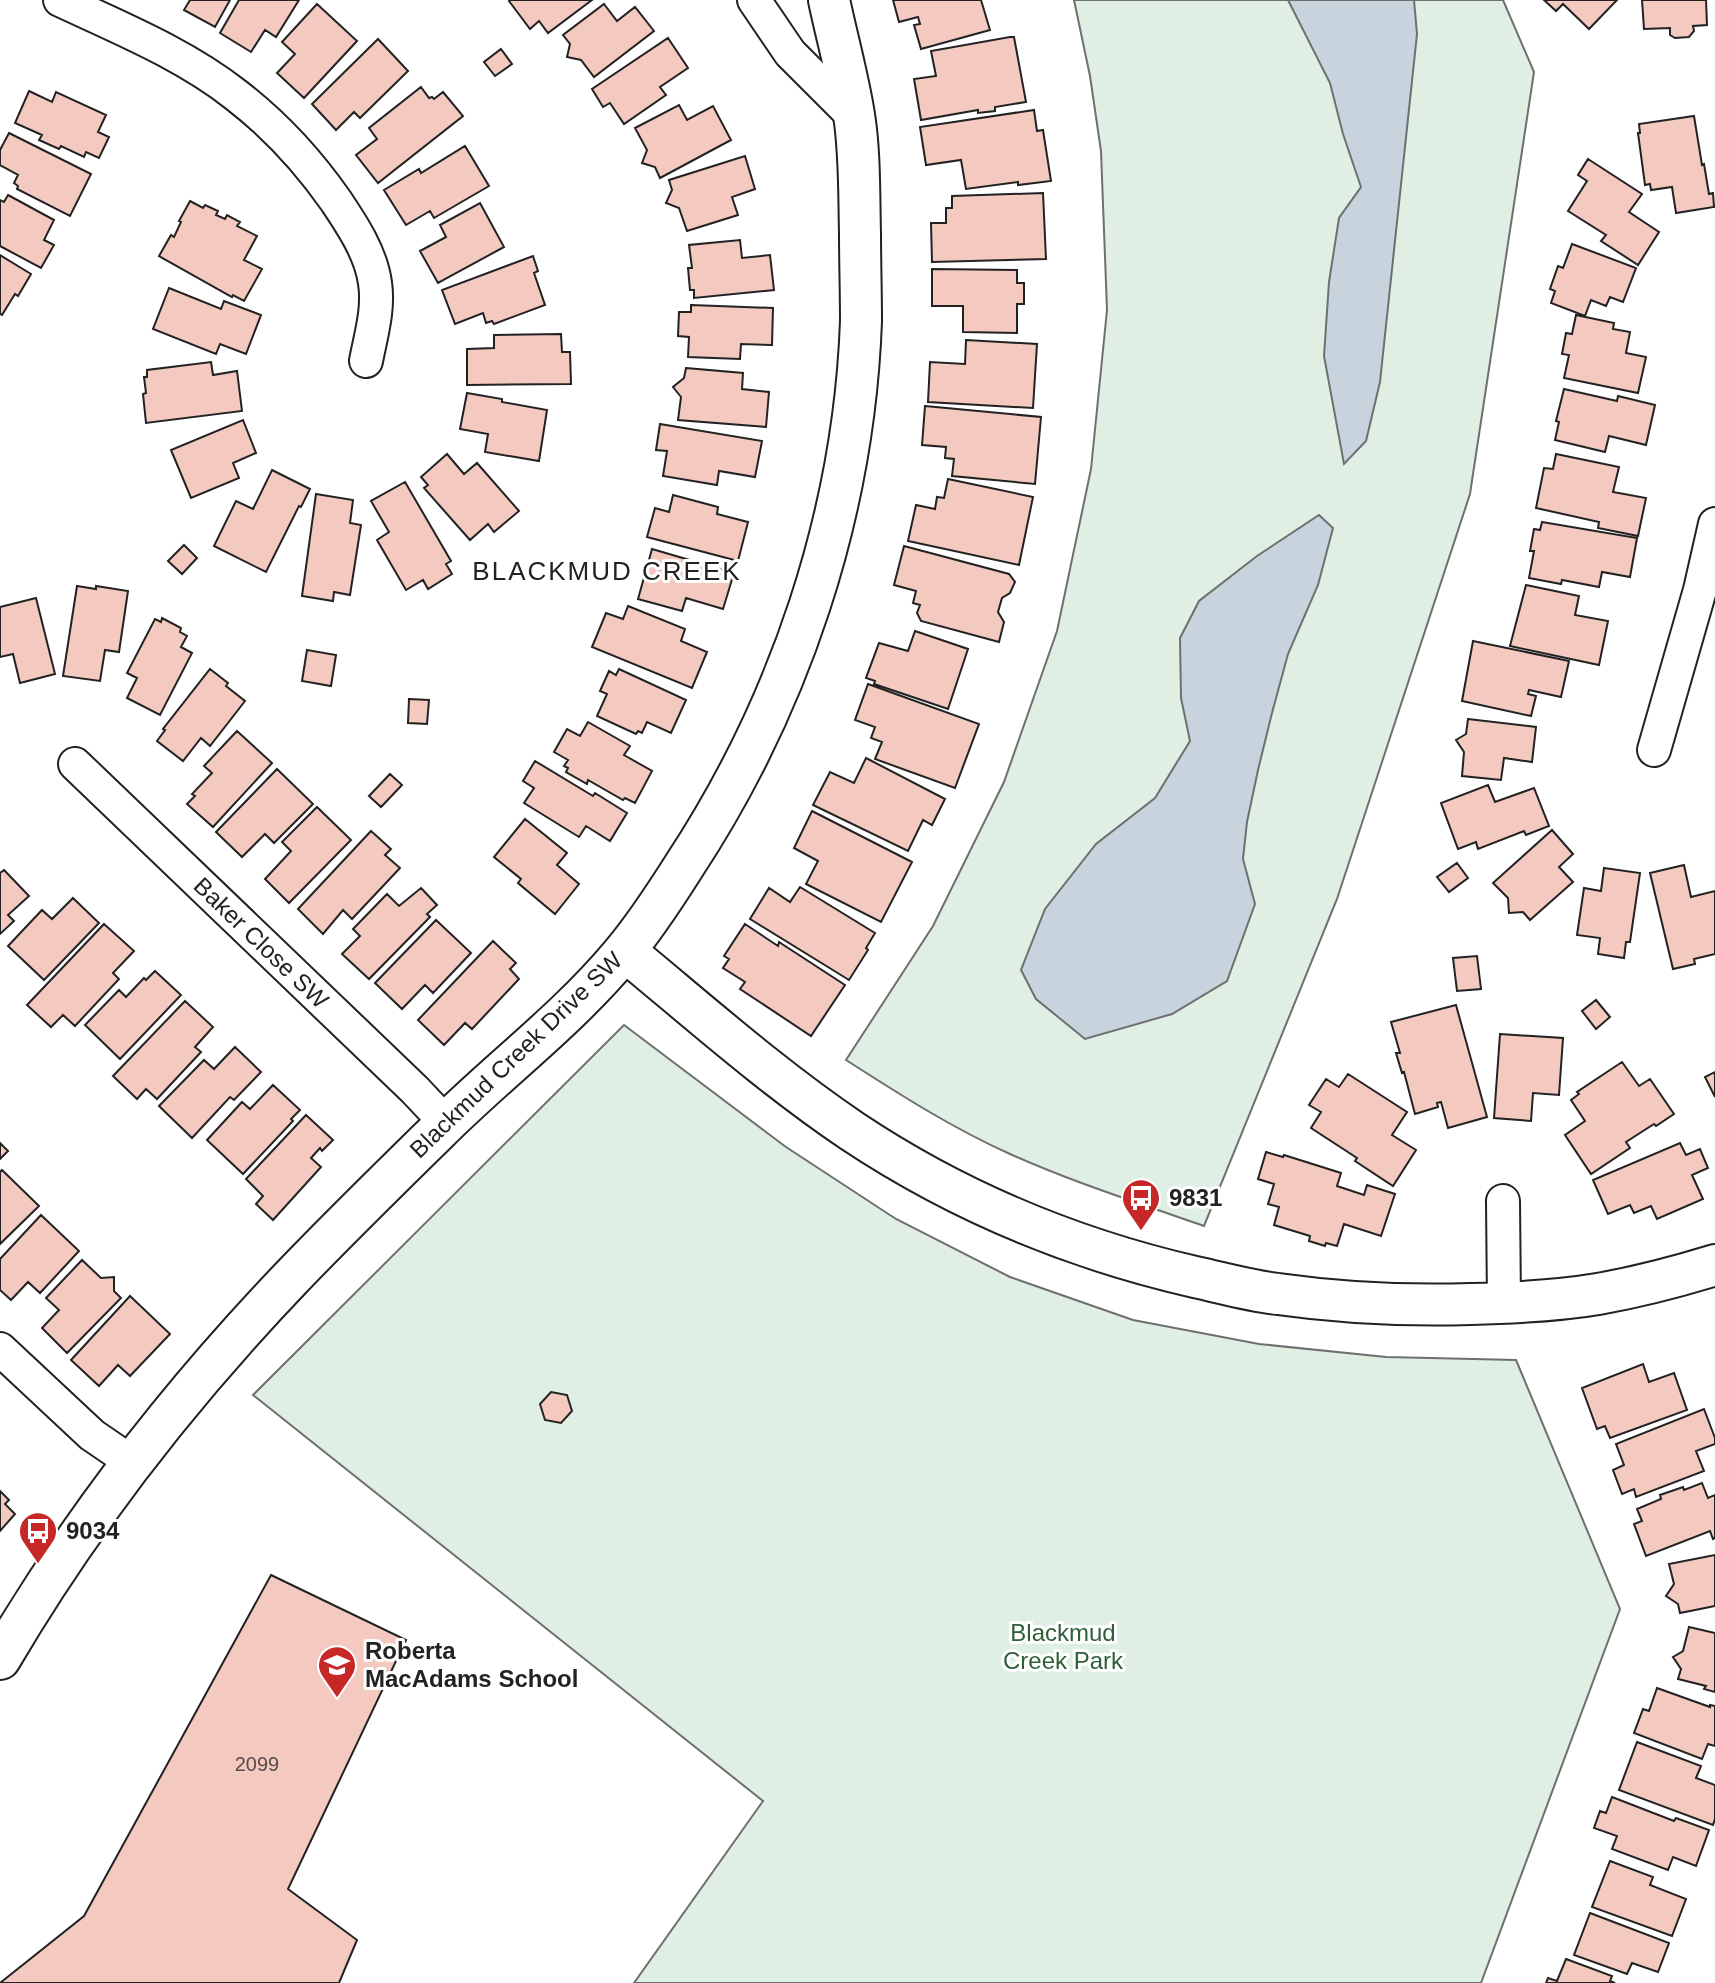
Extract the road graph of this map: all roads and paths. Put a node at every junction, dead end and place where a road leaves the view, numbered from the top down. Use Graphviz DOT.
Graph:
graph roads {
  1 [pos="60,0"];
  2 [pos="754,0"];
  3 [pos="829,0"];
  4 [pos="855,118"];
  5 [pos="366,361"];
  6 [pos="1714,538"];
  7 [pos="1654,750"];
  8 [pos="75,764"];
  9 [pos="625,951"];
  10 [pos="446,1123"];
  11 [pos="1503,1201"];
  12 [pos="1715,1265"];
  13 [pos="1504,1303"];
  14 [pos="0,1349"];
  15 [pos="133,1463"];
  16 [pos="0,1659"];
  1 -- 5 [label="street"];
  2 -- 4 [label="street"];
  3 -- 4 [label="street, Blackmud Creek Drive SW"];
  4 -- 9 [label="street, Blackmud Creek Drive SW"];
  6 -- 7 [label="street"];
  8 -- 10 [label="street, Baker Close SW"];
  9 -- 10 [label="street, Blackmud Creek Drive SW"];
  9 -- 13 [label="street"];
  10 -- 15 [label="street, Blackmud Creek Drive SW"];
  11 -- 13 [label="street"];
  12 -- 13 [label="street"];
  14 -- 15 [label="street"];
  15 -- 16 [label="street, Blackmud Creek Drive SW"];
}
